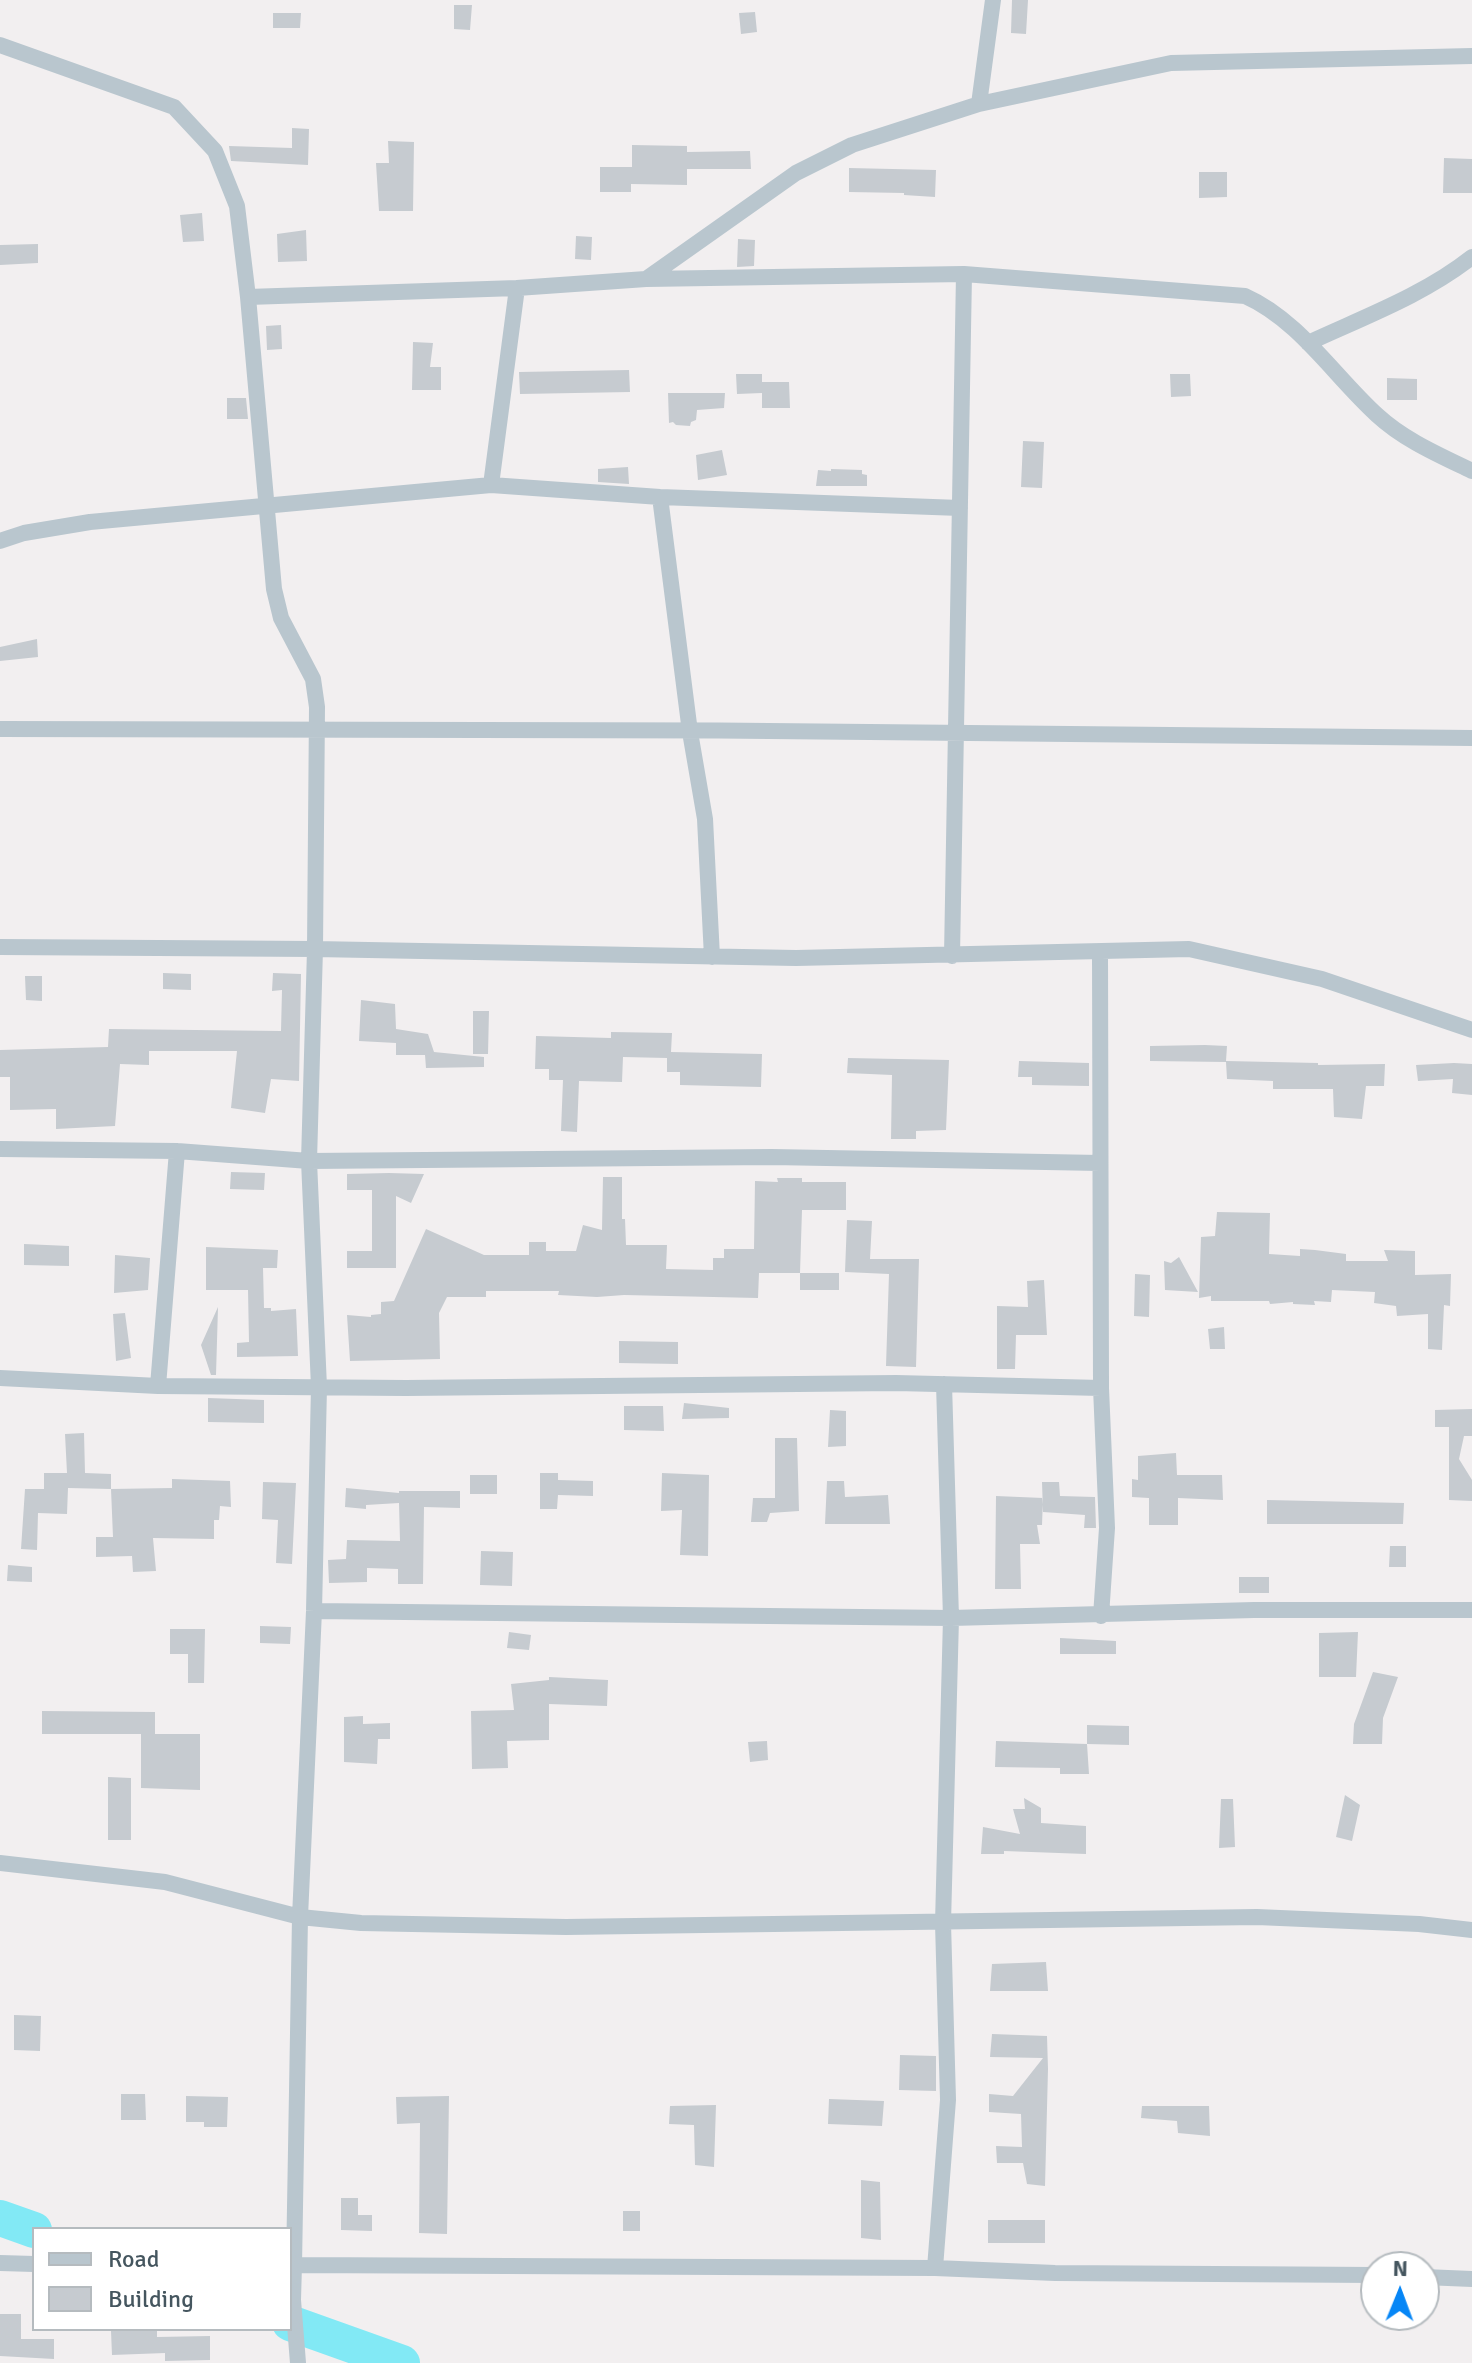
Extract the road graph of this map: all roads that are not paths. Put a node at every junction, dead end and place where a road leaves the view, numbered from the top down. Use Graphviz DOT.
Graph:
graph roads {
  1 [pos="993,0"];
  2 [pos="0,45"];
  3 [pos="1472,56"];
  4 [pos="979,104"];
  5 [pos="1472,257"];
  6 [pos="964,274"];
  7 [pos="646,279"];
  8 [pos="517,288"];
  9 [pos="248,297"];
  10 [pos="1308,343"];
  11 [pos="1472,471"];
  12 [pos="491,485"];
  13 [pos="660,497"];
  14 [pos="268,507"];
  15 [pos="960,508"];
  16 [pos="0,541"];
  17 [pos="317,728"];
  18 [pos="0,729"];
  19 [pos="956,731"];
  20 [pos="690,732"];
  21 [pos="1472,738"];
  22 [pos="0,947"];
  23 [pos="315,949"];
  24 [pos="1100,952"];
  25 [pos="952,956"];
  26 [pos="712,957"];
  27 [pos="1472,1030"];
  28 [pos="0,1149"];
  29 [pos="177,1151"];
  30 [pos="309,1161"];
  31 [pos="1100,1163"];
  32 [pos="0,1378"];
  33 [pos="944,1384"];
  34 [pos="158,1386"];
  35 [pos="319,1387"];
  36 [pos="1101,1388"];
  37 [pos="1472,1610"];
  38 [pos="314,1611"];
  39 [pos="1101,1616"];
  40 [pos="951,1618"];
  41 [pos="0,1863"];
  42 [pos="300,1917"];
  43 [pos="943,1923"];
  44 [pos="1472,1930"];
  45 [pos="0,2263"];
  46 [pos="32,2264"];
  47 [pos="292,2265"];
  48 [pos="935,2268"];
  49 [pos="1360,2275"];
  50 [pos="1440,2278"];
  51 [pos="1472,2279"];
  52 [pos="298,2363"];
  1 -- 4 [label="street"];
  2 -- 9 [label="street"];
  3 -- 4 [label="street"];
  4 -- 7 [label="street"];
  5 -- 10 [label="street"];
  6 -- 7 [label="street"];
  6 -- 10 [label="street"];
  6 -- 15 [label="street"];
  7 -- 8 [label="street"];
  8 -- 9 [label="street"];
  8 -- 12 [label="street"];
  9 -- 14 [label="street"];
  10 -- 11 [label="street"];
  12 -- 13 [label="street"];
  12 -- 14 [label="street"];
  13 -- 15 [label="street"];
  13 -- 20 [label="street"];
  14 -- 16 [label="street"];
  14 -- 17 [label="street"];
  15 -- 19 [label="street"];
  17 -- 18 [label="street"];
  17 -- 20 [label="street"];
  17 -- 23 [label="street"];
  19 -- 20 [label="street"];
  19 -- 21 [label="street"];
  19 -- 25 [label="street"];
  20 -- 26 [label="street"];
  22 -- 23 [label="street"];
  23 -- 26 [label="street"];
  23 -- 30 [label="street"];
  24 -- 25 [label="street"];
  24 -- 27 [label="street"];
  24 -- 31 [label="street"];
  25 -- 26 [label="street"];
  28 -- 29 [label="street"];
  29 -- 30 [label="street"];
  29 -- 34 [label="street"];
  30 -- 31 [label="street"];
  30 -- 35 [label="street"];
  31 -- 36 [label="street"];
  32 -- 34 [label="street"];
  33 -- 35 [label="street"];
  33 -- 36 [label="street"];
  33 -- 40 [label="street"];
  34 -- 35 [label="street"];
  35 -- 38 [label="street"];
  36 -- 39 [label="street"];
  37 -- 39 [label="street"];
  38 -- 40 [label="street"];
  38 -- 42 [label="street"];
  39 -- 40 [label="street"];
  40 -- 43 [label="street"];
  41 -- 42 [label="street"];
  42 -- 43 [label="street"];
  42 -- 47 [label="street"];
  43 -- 44 [label="street"];
  43 -- 48 [label="street"];
  45 -- 46 [label="street"];
  47 -- 48 [label="street"];
  47 -- 52 [label="street"];
  48 -- 49 [label="street"];
  50 -- 51 [label="street"];
}
